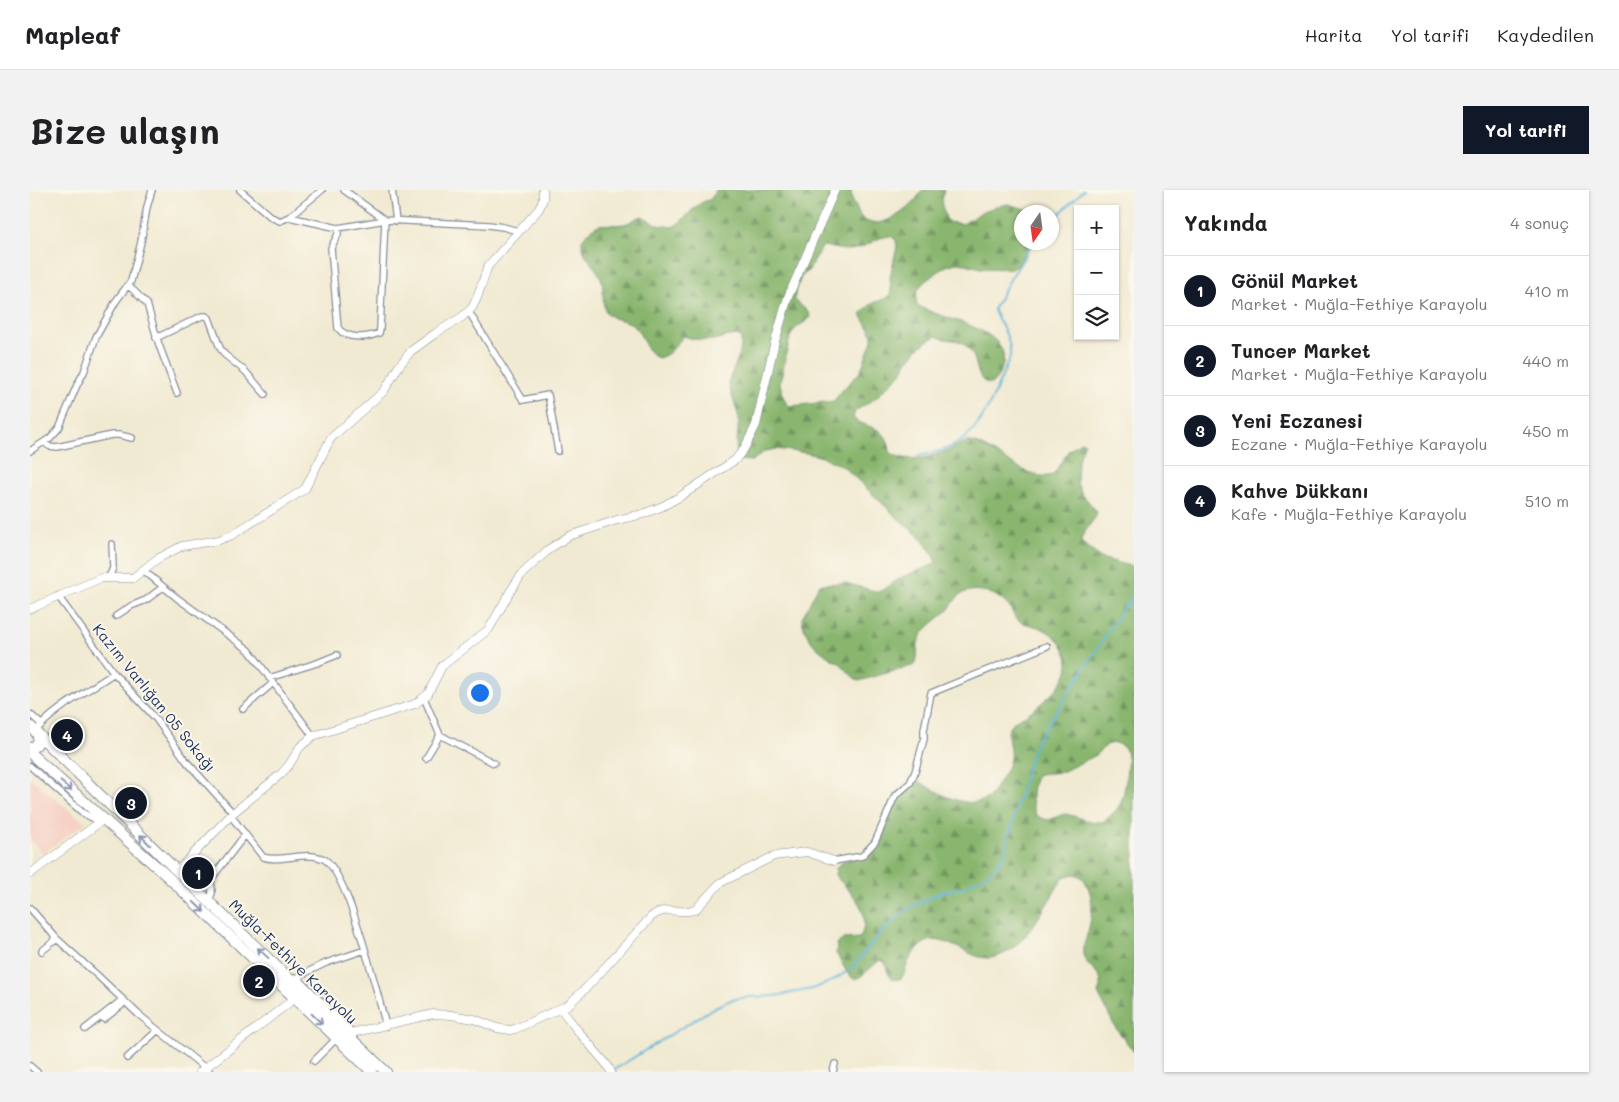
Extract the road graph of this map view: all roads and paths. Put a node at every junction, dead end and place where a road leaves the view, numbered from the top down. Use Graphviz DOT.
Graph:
graph roads {
  1 [pos="152,190"];
  2 [pos="240,190"];
  3 [pos="322,190"];
  4 [pos="344,190"];
  5 [pos="392,190"];
  6 [pos="543,190"];
  7 [pos="835,190"];
  8 [pos="289,217"];
  9 [pos="385,220"];
  10 [pos="396,221"];
  11 [pos="338,228"];
  12 [pos="518,231"];
  13 [pos="128,285"];
  14 [pos="468,312"];
  15 [pos="156,338"];
  16 [pos="178,393"];
  17 [pos="265,394"];
  18 [pos="132,438"];
  19 [pos="44,442"];
  20 [pos="558,450"];
  21 [pos="30,451"];
  22 [pos="112,544"];
  23 [pos="143,570"];
  24 [pos="110,577"];
  25 [pos="163,587"];
  26 [pos="58,596"];
  27 [pos="30,609"];
  28 [pos="116,616"];
  29 [pos="1047,646"];
  30 [pos="337,655"];
  31 [pos="114,673"];
  32 [pos="271,681"];
  33 [pos="424,698"];
  34 [pos="243,708"];
  35 [pos="30,714"];
  36 [pos="34,727"];
  37 [pos="440,735"];
  38 [pos="312,736"];
  39 [pos="30,748"];
  40 [pos="30,753"];
  41 [pos="426,758"];
  42 [pos="494,763"];
  43 [pos="30,766"];
  44 [pos="232,815"];
  45 [pos="102,821"];
  46 [pos="245,835"];
  47 [pos="834,861"];
  48 [pos="177,871"];
  49 [pos="30,874"];
  50 [pos="209,901"];
  51 [pos="30,908"];
  52 [pos="57,939"];
  53 [pos="365,950"];
  54 [pos="42,951"];
  55 [pos="294,978"];
  56 [pos="295,998"];
  57 [pos="123,1001"];
  58 [pos="561,1008"];
  59 [pos="104,1019"];
  60 [pos="386,1026"];
  61 [pos="84,1029"];
  62 [pos="157,1031"];
  63 [pos="350,1033"];
  64 [pos="337,1038"];
  65 [pos="127,1058"];
  66 [pos="314,1061"];
  67 [pos="835,1064"];
  68 [pos="30,1066"];
  69 [pos="205,1070"];
  70 [pos="610,1070"];
  71 [pos="36,1072"];
  72 [pos="372,1072"];
  73 [pos="386,1072"];
  74 [pos="833,1072"];
  1 -- 13 [label="street"];
  2 -- 8 [label="street"];
  3 -- 8 [label="street"];
  4 -- 9 [label="street"];
  5 -- 10 [label="street"];
  6 -- 12 [label="street"];
  7 -- 33 [label="street"];
  8 -- 11 [label="street"];
  9 -- 10 [label="street"];
  9 -- 11 [label="street"];
  9 -- 11 [label="street"];
  10 -- 12 [label="street"];
  12 -- 14 [label="street"];
  13 -- 15 [label="street"];
  13 -- 19 [label="street"];
  14 -- 20 [label="street"];
  14 -- 23 [label="street"];
  15 -- 16 [label="street"];
  15 -- 17 [label="street"];
  18 -- 19 [label="street"];
  19 -- 21 [label="street"];
  22 -- 24 [label="street"];
  23 -- 24 [label="street"];
  23 -- 25 [label="street"];
  24 -- 26 [label="street"];
  25 -- 28 [label="street"];
  25 -- 32 [label="street"];
  26 -- 27 [label="street"];
  26 -- 31 [label="street, Kazım Varlığan 05 Sokağı"];
  29 -- 47 [label="street"];
  30 -- 32 [label="street"];
  31 -- 36 [label="street"];
  31 -- 44 [label="street, Kazım Varlığan 05 Sokağı"];
  32 -- 34 [label="street"];
  32 -- 38 [label="street"];
  33 -- 37 [label="street"];
  33 -- 38 [label="street"];
  35 -- 36 [label="street"];
  36 -- 39 [label="highway"];
  48 -- 36 [label="highway, Muğla-Fethiye Karayolu, one-way"];
  37 -- 41 [label="street"];
  37 -- 42 [label="street"];
  38 -- 44 [label="street"];
  40 -- 45 [label="highway, Muğla-Fethiye Karayolu, one-way"];
  43 -- 45 [label="street"];
  44 -- 46 [label="street, Kazım Varlığan 05 Sokağı"];
  44 -- 48 [label="street"];
  45 -- 49 [label="street"];
  45 -- 56 [label="highway, Muğla-Fethiye Karayolu, one-way"];
  46 -- 50 [label="street"];
  46 -- 53 [label="street, Kazım Varlığan 05 Sokağı"];
  47 -- 58 [label="street"];
  48 -- 50 [label="highway, Muğla-Fethiye Karayolu"];
  55 -- 50 [label="highway, Muğla-Fethiye Karayolu, one-way"];
  51 -- 52 [label="street"];
  52 -- 54 [label="street"];
  52 -- 57 [label="street"];
  53 -- 55 [label="street"];
  53 -- 60 [label="street"];
  55 -- 63 [label="highway, Muğla-Fethiye Karayolu"];
  56 -- 64 [label="highway, Muğla-Fethiye Karayolu, one-way"];
  56 -- 69 [label="street"];
  57 -- 59 [label="street"];
  57 -- 61 [label="street"];
  57 -- 62 [label="street"];
  58 -- 60 [label="street"];
  58 -- 70 [label="street"];
  60 -- 63 [label="street"];
  62 -- 65 [label="street"];
  62 -- 69 [label="street"];
  63 -- 73 [label="highway, Muğla-Fethiye Karayolu"];
  64 -- 66 [label="street"];
  64 -- 72 [label="highway, Muğla-Fethiye Karayolu"];
  67 -- 74 [label="street"];
  68 -- 71 [label="street"];
}
